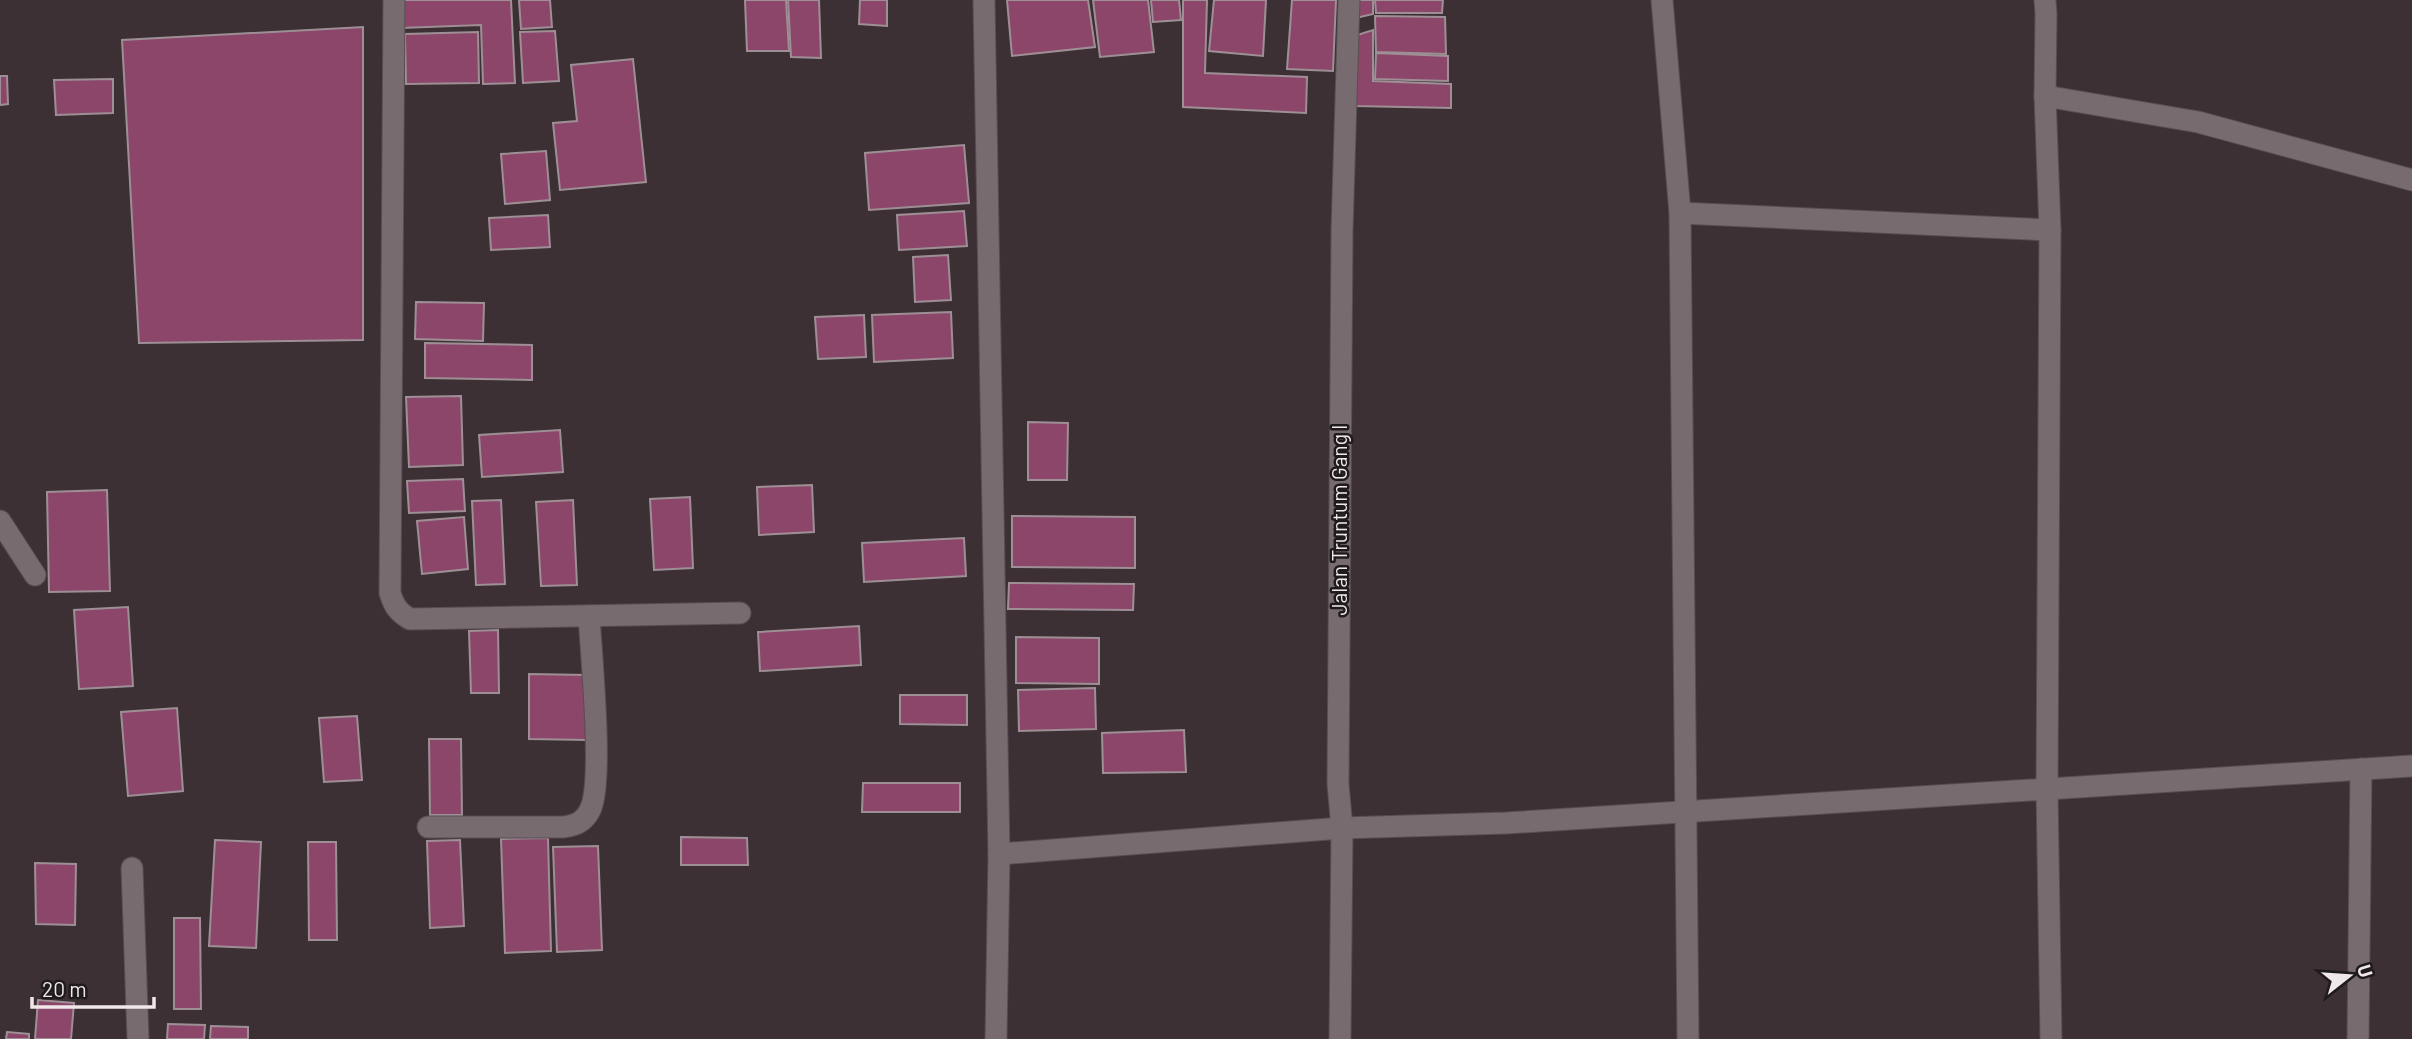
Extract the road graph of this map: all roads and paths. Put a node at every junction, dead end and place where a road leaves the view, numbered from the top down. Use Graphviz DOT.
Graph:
graph roads {
  1 [pos="394,0"];
  2 [pos="984,0"];
  3 [pos="1349,0"];
  4 [pos="1661,0"];
  5 [pos="2045,0"];
  6 [pos="2045,96"];
  7 [pos="2412,180"];
  8 [pos="1680,214"];
  9 [pos="2050,230"];
  10 [pos="0,521"];
  11 [pos="35,575"];
  12 [pos="740,613"];
  13 [pos="589,616"];
  14 [pos="2412,766"];
  15 [pos="2361,769"];
  16 [pos="2047,790"];
  17 [pos="1687,812"];
  18 [pos="428,827"];
  19 [pos="1342,828"];
  20 [pos="999,854"];
  21 [pos="132,868"];
  22 [pos="138,1039"];
  23 [pos="996,1039"];
  24 [pos="1340,1039"];
  25 [pos="1688,1039"];
  26 [pos="2050,1039"];
  27 [pos="2358,1039"];
  1 -- 13 [label="street"];
  2 -- 20 [label="street"];
  3 -- 19 [label="street, Jalan Truntum Gang I"];
  4 -- 8 [label="street"];
  5 -- 6 [label="street"];
  6 -- 7 [label="street"];
  6 -- 9 [label="street"];
  8 -- 9 [label="street"];
  8 -- 17 [label="street"];
  9 -- 16 [label="street"];
  10 -- 11 [label="street"];
  12 -- 13 [label="street"];
  13 -- 18 [label="street"];
  14 -- 15 [label="street"];
  15 -- 16 [label="street"];
  15 -- 27 [label="street"];
  16 -- 17 [label="street"];
  16 -- 26 [label="street"];
  17 -- 19 [label="street"];
  17 -- 25 [label="street"];
  19 -- 20 [label="street"];
  19 -- 24 [label="street, Jalan Truntum Gang I"];
  20 -- 23 [label="street"];
  21 -- 22 [label="street"];
}
